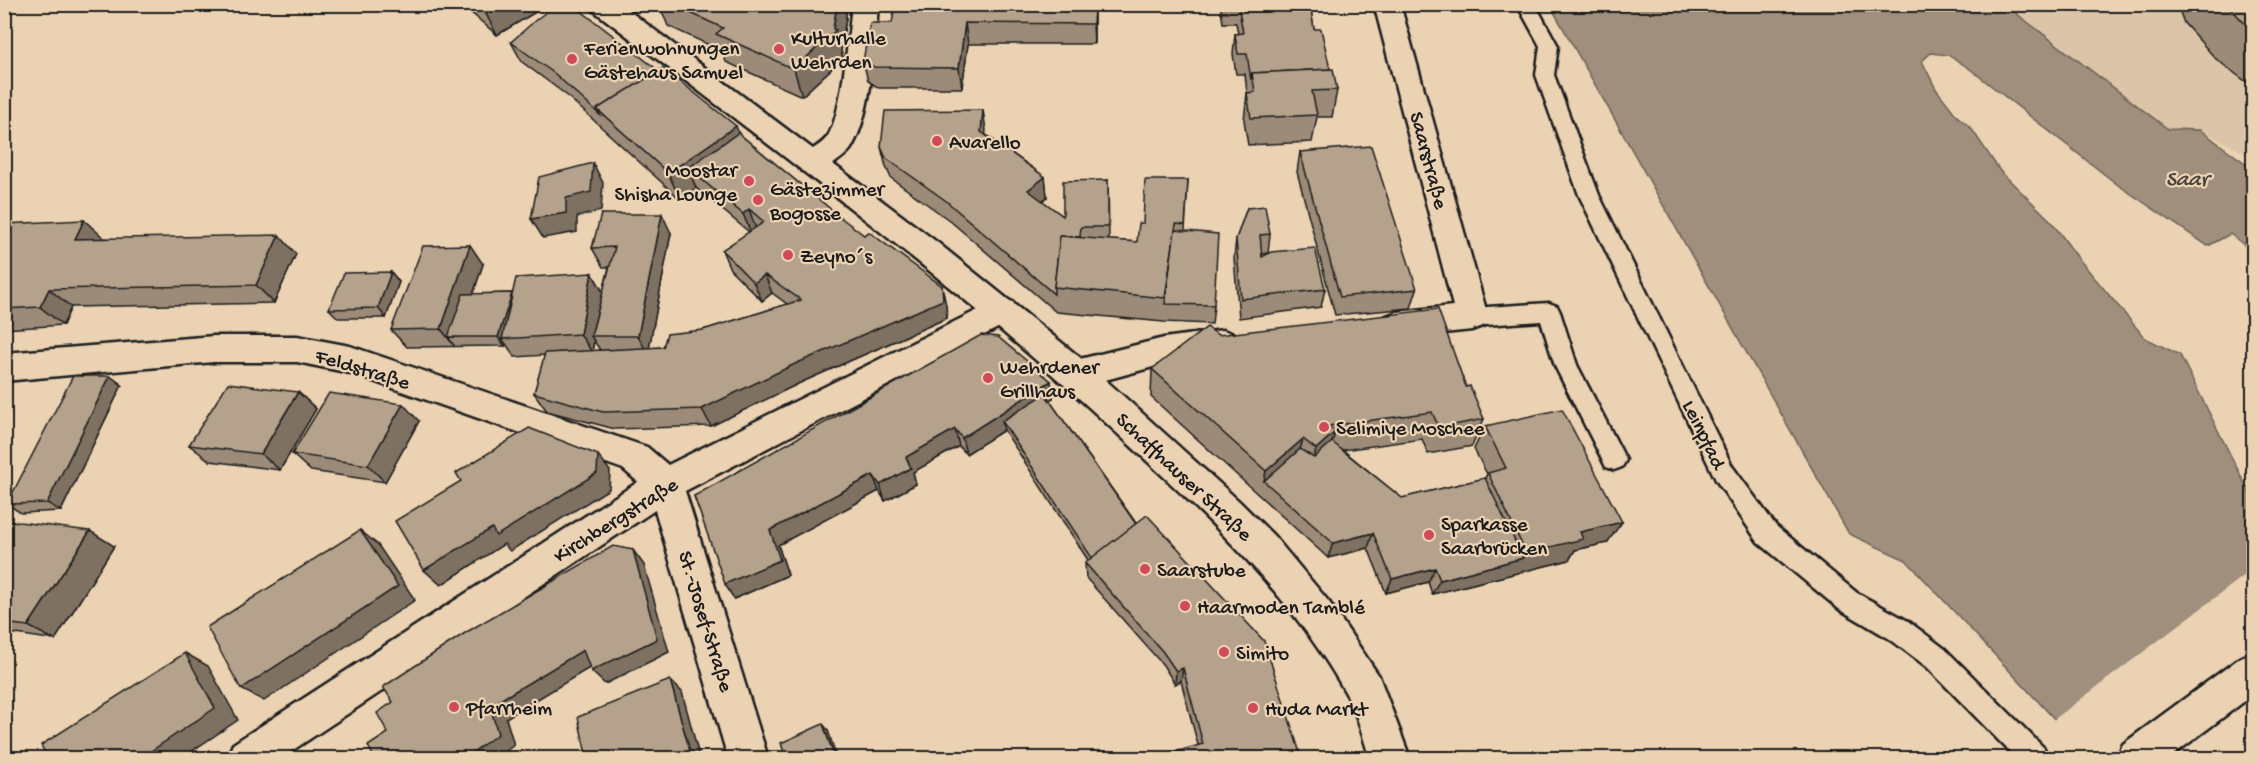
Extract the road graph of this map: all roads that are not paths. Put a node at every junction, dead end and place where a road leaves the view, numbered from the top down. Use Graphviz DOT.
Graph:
graph roads {
  1 [pos="602,4"];
  2 [pos="865,4"];
  3 [pos="1387,4"];
  4 [pos="1526,4"];
  5 [pos="812,163"];
  6 [pos="1002,311"];
  7 [pos="1472,316"];
  8 [pos="1363,328"];
  9 [pos="1249,340"];
  10 [pos="4,367"];
  11 [pos="1076,374"];
  12 [pos="1614,460"];
  13 [pos="665,484"];
  14 [pos="2253,670"];
  15 [pos="247,759"];
  16 [pos="748,759"];
  17 [pos="1390,759"];
  18 [pos="2034,759"];
  19 [pos="2137,759"];
  1 -- 5 [label="street, Schaffhauser Straße"];
  2 -- 5 [label="street"];
  3 -- 7 [label="street, Saarstraße"];
  4 -- 18 [label="lane, Leinpfad"];
  5 -- 6 [label="street, Schaffhauser Straße"];
  6 -- 11 [label="street, Schaffhauser Straße"];
  6 -- 13 [label="street, Kirchbergstraße"];
  7 -- 8 [label="street"];
  7 -- 12 [label="lane"];
  9 -- 11 [label="street"];
  10 -- 13 [label="street, Feldstraße"];
  11 -- 17 [label="street, Schaffhauser Straße"];
  13 -- 15 [label="street, Kirchbergstraße"];
  13 -- 16 [label="street, St.-Josef-Straße"];
  14 -- 19 [label="street"];
}
